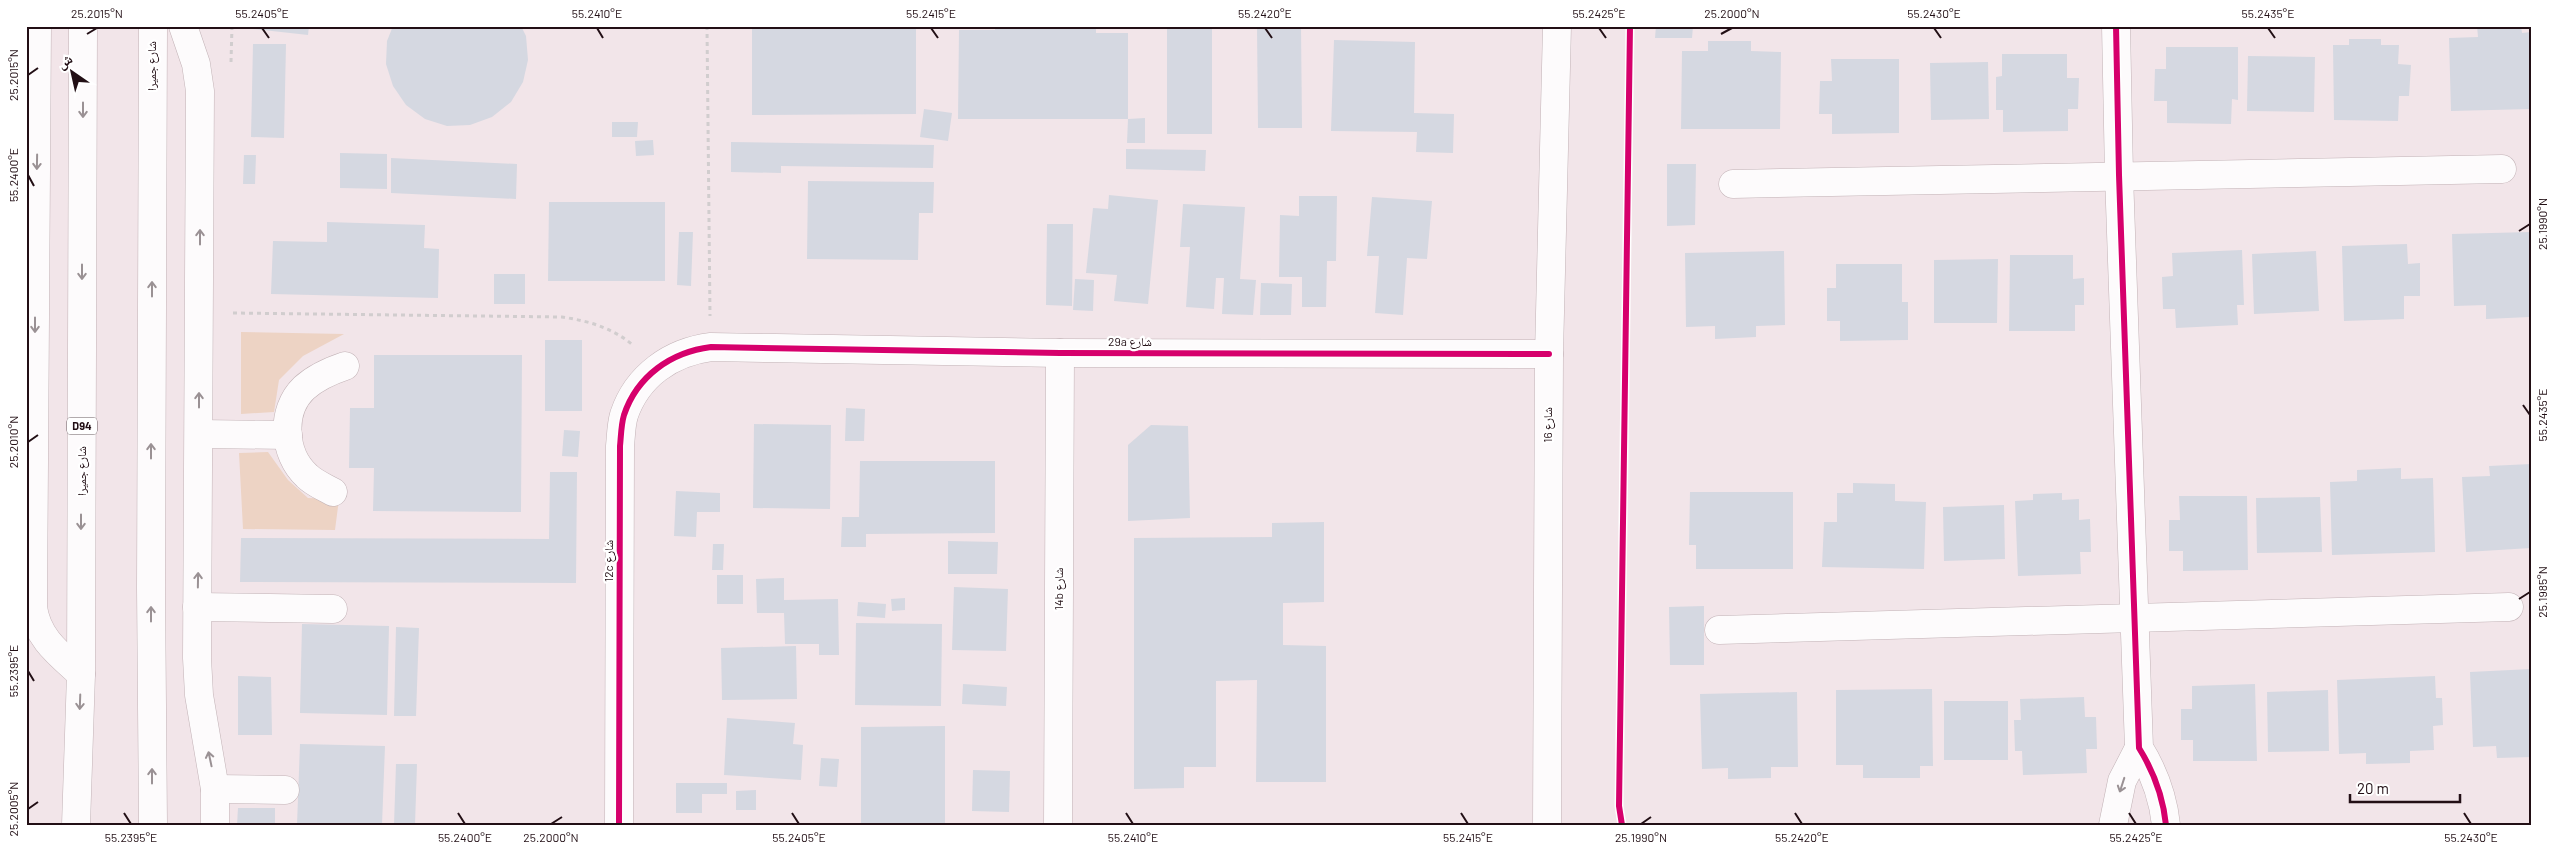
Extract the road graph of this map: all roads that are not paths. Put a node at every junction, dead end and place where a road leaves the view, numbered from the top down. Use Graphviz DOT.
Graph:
graph roads {
  1 [pos="37,26"];
  2 [pos="83,26"];
  3 [pos="153,26"];
  4 [pos="183,26"];
  5 [pos="1557,26"];
  6 [pos="2116,26"];
  7 [pos="32,118"];
  8 [pos="2502,169"];
  9 [pos="2119,175"];
  10 [pos="1733,184"];
  11 [pos="31,260"];
  12 [pos="710,347"];
  13 [pos="1060,353"];
  14 [pos="1549,354"];
  15 [pos="344,366"];
  16 [pos="30,403"];
  17 [pos="199,434"];
  18 [pos="288,435"];
  19 [pos="333,492"];
  20 [pos="30,547"];
  21 [pos="197,607"];
  22 [pos="2509,607"];
  23 [pos="334,609"];
  24 [pos="30,618"];
  25 [pos="2133,618"];
  26 [pos="1719,630"];
  27 [pos="81,674"];
  28 [pos="2139,748"];
  29 [pos="215,789"];
  30 [pos="285,790"];
  31 [pos="76,825"];
  32 [pos="153,825"];
  33 [pos="215,825"];
  34 [pos="619,825"];
  35 [pos="1058,825"];
  36 [pos="1547,825"];
  37 [pos="2114,825"];
  38 [pos="2166,825"];
  1 -- 7 [label="street"];
  2 -- 27 [label="street, شارع جميرا / D94, one-way"];
  32 -- 3 [label="street, شارع جميرا, one-way"];
  17 -- 4 [label="street, one-way"];
  5 -- 14 [label="street, شارع 16"];
  6 -- 9 [label="street"];
  7 -- 11 [label="street, one-way"];
  8 -- 9 [label="street"];
  9 -- 10 [label="street"];
  9 -- 25 [label="street"];
  11 -- 16 [label="street, one-way"];
  12 -- 13 [label="street, 29a شارع"];
  12 -- 34 [label="street, 12c شارع"];
  13 -- 14 [label="street, 29a شارع"];
  13 -- 35 [label="street, 14b شارع"];
  14 -- 36 [label="street, شارع 16"];
  15 -- 18 [label="street"];
  16 -- 20 [label="street"];
  17 -- 18 [label="street"];
  21 -- 17 [label="street, one-way"];
  18 -- 19 [label="street"];
  20 -- 24 [label="street"];
  21 -- 23 [label="street"];
  29 -- 21 [label="street, one-way"];
  22 -- 25 [label="street"];
  24 -- 27 [label="street"];
  25 -- 26 [label="street"];
  25 -- 28 [label="street"];
  27 -- 31 [label="street, شارع جميرا / D94, one-way"];
  28 -- 37 [label="street, one-way"];
  28 -- 38 [label="street"];
  29 -- 30 [label="street"];
  29 -- 33 [label="street"];
}
